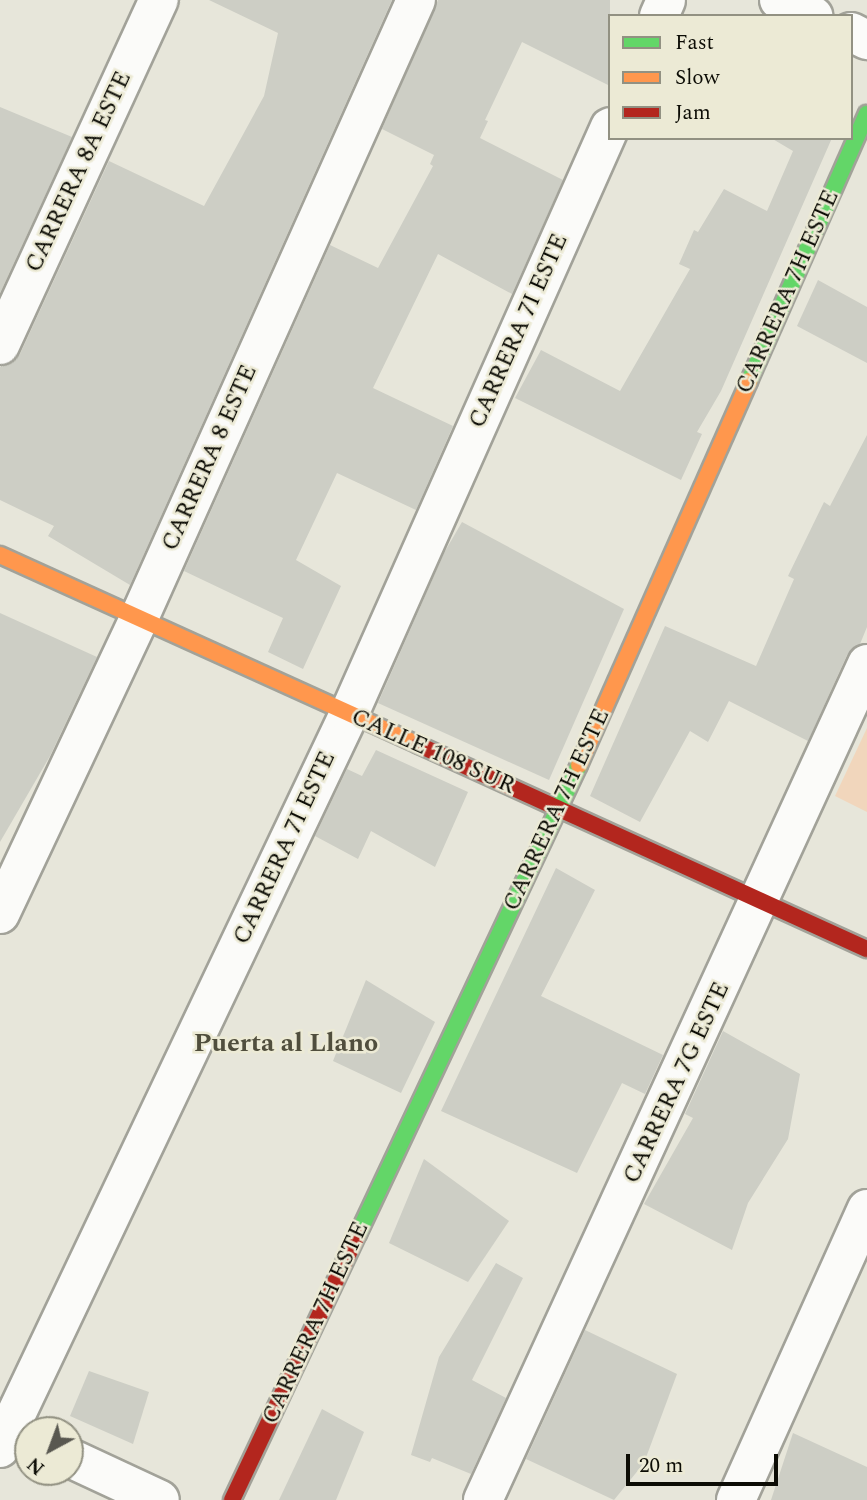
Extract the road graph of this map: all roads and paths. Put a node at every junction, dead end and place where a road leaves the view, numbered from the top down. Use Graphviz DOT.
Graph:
graph roads {
  1 [pos="159,0"];
  2 [pos="416,0"];
  3 [pos="779,0"];
  4 [pos="810,14"];
  5 [pos="867,114"];
  6 [pos="608,131"];
  7 [pos="0,345"];
  8 [pos="0,555"];
  9 [pos="139,618"];
  10 [pos="867,664"];
  11 [pos="349,714"];
  12 [pos="559,809"];
  13 [pos="761,901"];
  14 [pos="0,914"];
  15 [pos="867,948"];
  16 [pos="867,1209"];
  17 [pos="9,1436"];
  18 [pos="84,1465"];
  19 [pos="160,1500"];
  20 [pos="232,1500"];
  21 [pos="483,1500"];
  22 [pos="736,1500"];
  1 -- 7 [label="street, CARRERA 8A ESTE"];
  2 -- 9 [label="street, CARRERA 8 ESTE"];
  3 -- 4 [label="street"];
  5 -- 12 [label="street, CARRERA 7H ESTE"];
  6 -- 11 [label="street, CARRERA 7I ESTE"];
  8 -- 9 [label="street, CALLE 108 SUR"];
  9 -- 11 [label="street, CALLE 108 SUR"];
  9 -- 14 [label="street, CARRERA 8 ESTE"];
  10 -- 13 [label="street, CARRERA 7G ESTE"];
  11 -- 12 [label="street, CALLE 108 SUR"];
  11 -- 17 [label="street, CARRERA 7I ESTE"];
  12 -- 13 [label="street, CALLE 108 SUR"];
  12 -- 20 [label="street, CARRERA 7H ESTE"];
  13 -- 15 [label="street, CALLE 108 SUR"];
  13 -- 21 [label="street, CARRERA 7G ESTE"];
  16 -- 22 [label="street"];
  18 -- 19 [label="street"];
}
